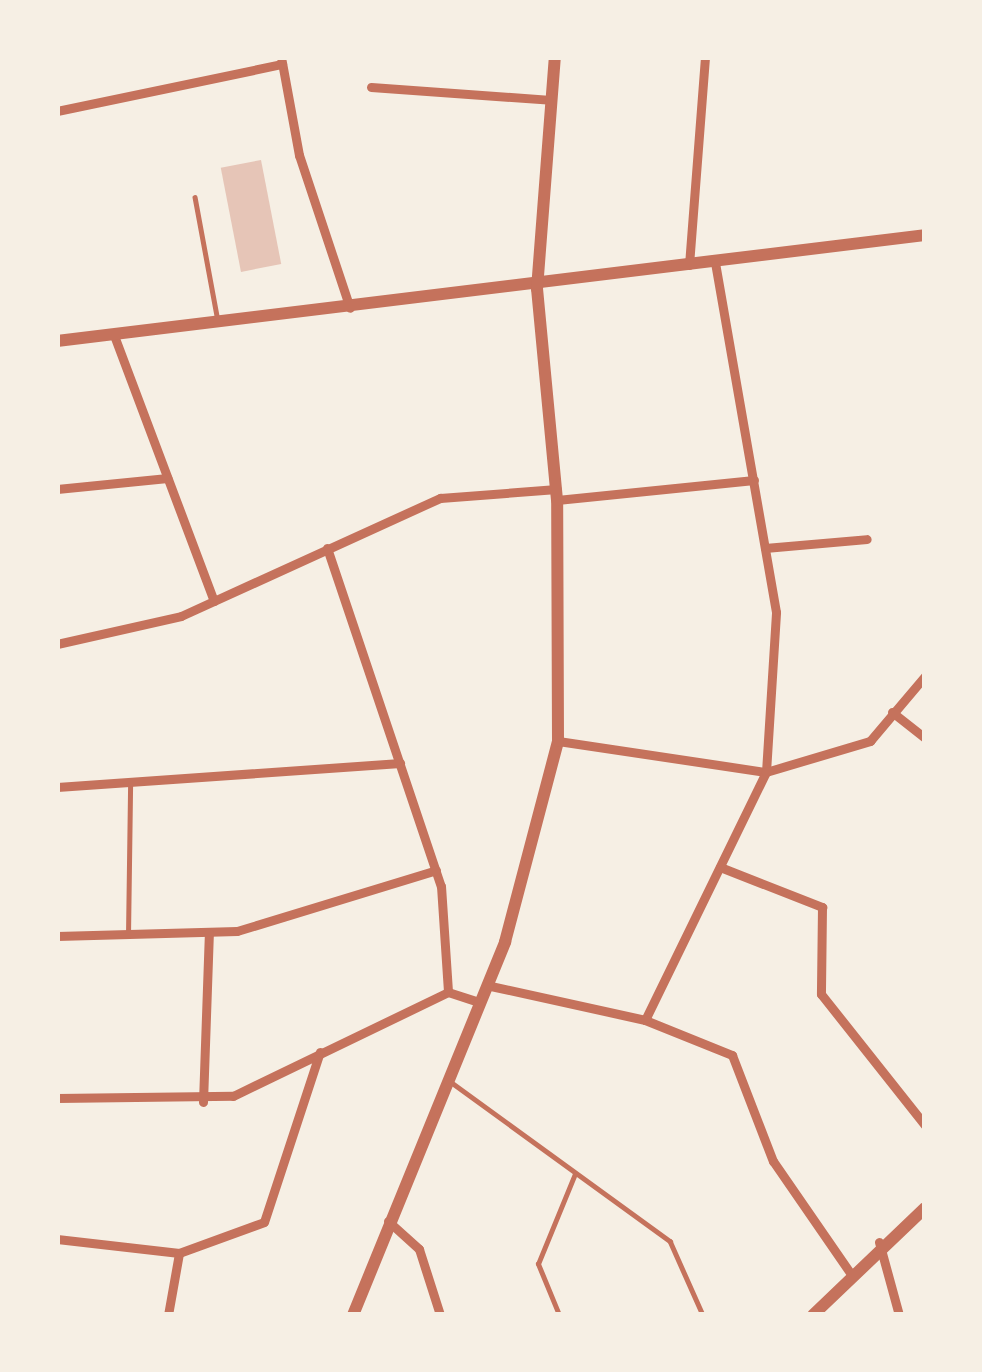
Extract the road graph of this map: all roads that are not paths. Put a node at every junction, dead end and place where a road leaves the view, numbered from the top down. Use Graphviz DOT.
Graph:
graph roads {
  1 [pos="555,57"];
  2 [pos="705,57"];
  3 [pos="282,61"];
  4 [pos="371,87"];
  5 [pos="551,100"];
  6 [pos="57,112"];
  7 [pos="195,197"];
  8 [pos="925,236"];
  9 [pos="715,261"];
  10 [pos="689,265"];
  11 [pos="537,289"];
  12 [pos="350,308"];
  13 [pos="219,325"];
  14 [pos="115,338"];
  15 [pos="57,341"];
  16 [pos="167,478"];
  17 [pos="754,480"];
  18 [pos="57,489"];
  19 [pos="557,495"];
  20 [pos="867,539"];
  21 [pos="328,548"];
  22 [pos="765,548"];
  23 [pos="214,601"];
  24 [pos="57,644"];
  25 [pos="925,676"];
  26 [pos="892,712"];
  27 [pos="925,738"];
  28 [pos="558,741"];
  29 [pos="400,763"];
  30 [pos="766,772"];
  31 [pos="130,785"];
  32 [pos="57,787"];
  33 [pos="720,867"];
  34 [pos="436,870"];
  35 [pos="209,933"];
  36 [pos="57,936"];
  37 [pos="128,937"];
  38 [pos="486,985"];
  39 [pos="448,992"];
  40 [pos="478,1002"];
  41 [pos="645,1020"];
  42 [pos="320,1052"];
  43 [pos="447,1079"];
  44 [pos="57,1098"];
  45 [pos="203,1102"];
  46 [pos="925,1125"];
  47 [pos="575,1174"];
  48 [pos="925,1208"];
  49 [pos="388,1221"];
  50 [pos="58,1239"];
  51 [pos="879,1242"];
  52 [pos="57,1248"];
  53 [pos="179,1252"];
  54 [pos="851,1274"];
  55 [pos="168,1315"];
  56 [pos="353,1315"];
  57 [pos="440,1315"];
  58 [pos="559,1315"];
  59 [pos="704,1315"];
  60 [pos="813,1315"];
  61 [pos="899,1315"];
  1 -- 5 [label="street"];
  2 -- 10 [label="street"];
  3 -- 6 [label="street"];
  3 -- 12 [label="street"];
  4 -- 5 [label="street"];
  5 -- 11 [label="street"];
  7 -- 13 [label="lane"];
  8 -- 9 [label="street"];
  9 -- 10 [label="street"];
  9 -- 17 [label="street"];
  10 -- 11 [label="street"];
  11 -- 12 [label="street"];
  11 -- 19 [label="street"];
  12 -- 13 [label="street"];
  13 -- 14 [label="street"];
  14 -- 15 [label="street"];
  14 -- 16 [label="street"];
  16 -- 18 [label="street"];
  16 -- 23 [label="street"];
  17 -- 19 [label="street"];
  17 -- 22 [label="street"];
  19 -- 21 [label="street"];
  19 -- 28 [label="street"];
  20 -- 22 [label="street"];
  21 -- 23 [label="street"];
  21 -- 29 [label="street"];
  22 -- 30 [label="street"];
  23 -- 24 [label="street"];
  25 -- 26 [label="street"];
  26 -- 27 [label="street"];
  26 -- 30 [label="street"];
  28 -- 30 [label="street"];
  28 -- 38 [label="street"];
  29 -- 31 [label="street"];
  29 -- 34 [label="street"];
  30 -- 33 [label="street"];
  31 -- 32 [label="street"];
  31 -- 37 [label="lane"];
  33 -- 41 [label="street"];
  33 -- 46 [label="street"];
  34 -- 35 [label="street"];
  34 -- 39 [label="street"];
  35 -- 37 [label="street"];
  35 -- 45 [label="street"];
  36 -- 37 [label="street"];
  38 -- 40 [label="street"];
  38 -- 41 [label="street"];
  39 -- 40 [label="street"];
  39 -- 42 [label="street"];
  40 -- 43 [label="street"];
  41 -- 54 [label="street"];
  42 -- 45 [label="street"];
  42 -- 53 [label="street"];
  43 -- 47 [label="lane"];
  43 -- 49 [label="street"];
  44 -- 45 [label="street"];
  47 -- 58 [label="lane"];
  47 -- 59 [label="lane"];
  48 -- 51 [label="street"];
  49 -- 56 [label="street"];
  49 -- 57 [label="street"];
  50 -- 52 [label="street"];
  50 -- 53 [label="street"];
  51 -- 54 [label="street"];
  51 -- 61 [label="street"];
  53 -- 55 [label="street"];
  54 -- 60 [label="street"];
}
